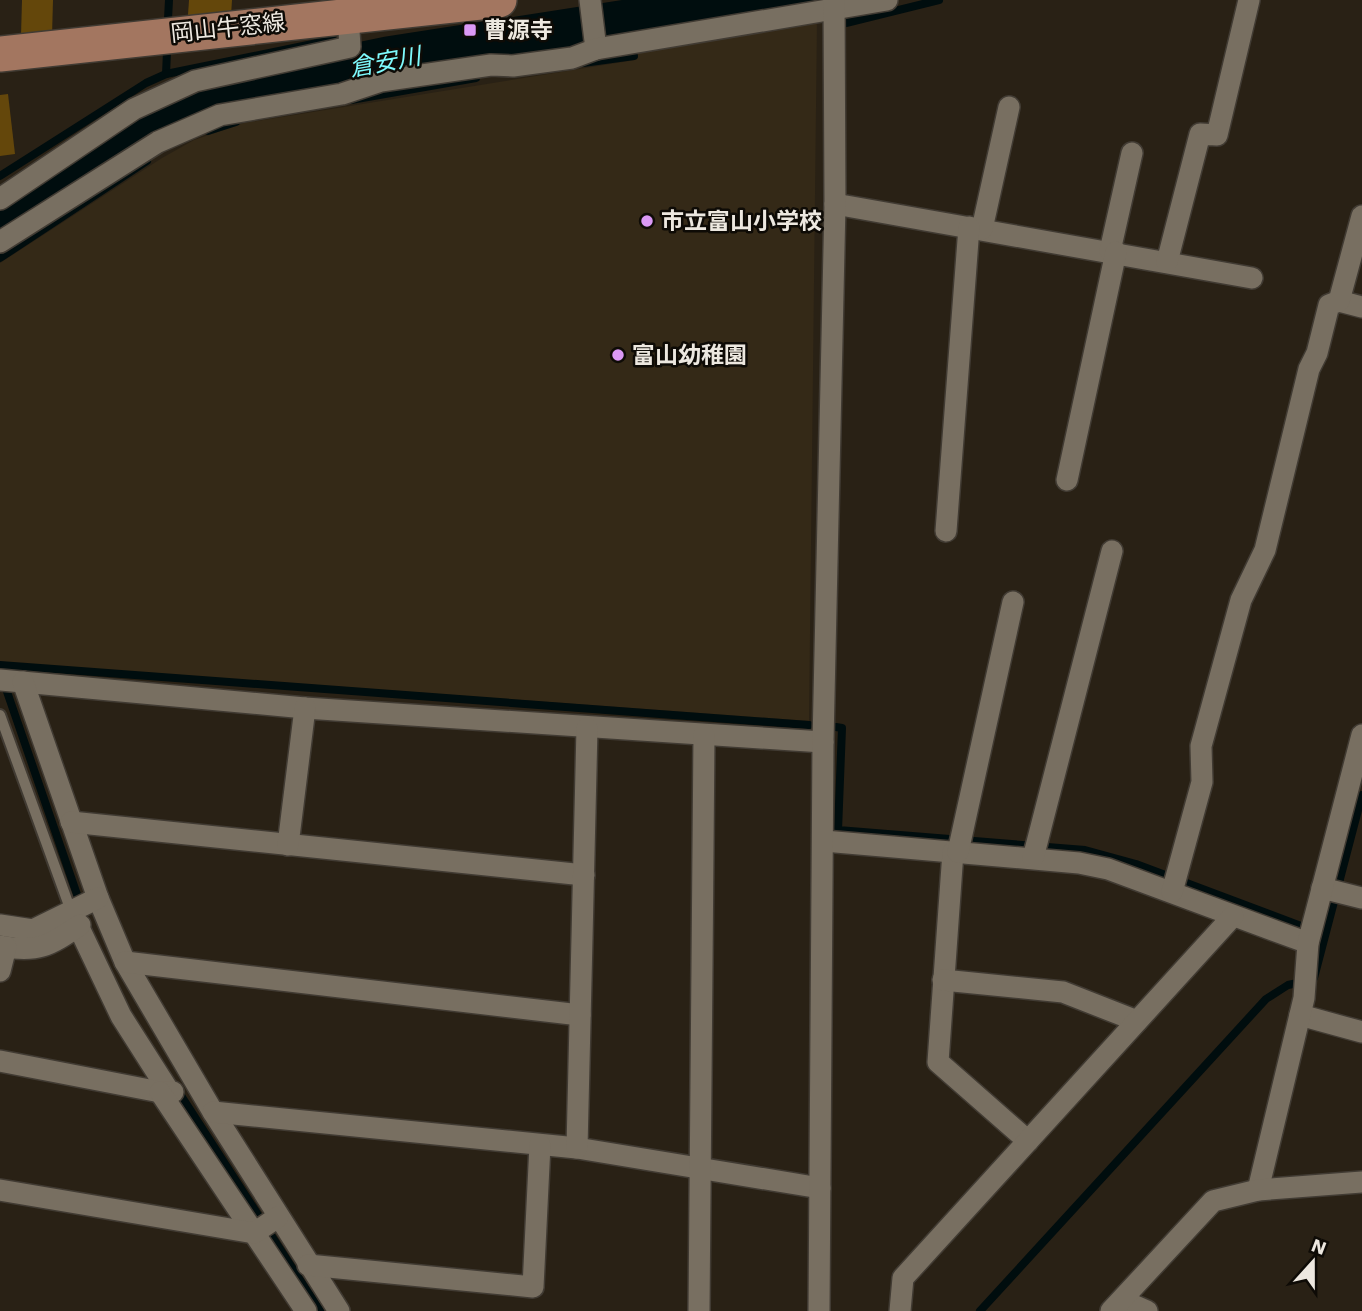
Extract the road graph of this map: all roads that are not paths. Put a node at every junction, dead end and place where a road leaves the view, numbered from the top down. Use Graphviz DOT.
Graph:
graph roads {
  1 [pos="499,0"];
  2 [pos="887,0"];
  3 [pos="1249,0"];
  4 [pos="590,5"];
  5 [pos="834,5"];
  6 [pos="348,15"];
  7 [pos="595,44"];
  8 [pos="0,54"];
  9 [pos="1009,107"];
  10 [pos="1132,153"];
  11 [pos="0,199"];
  12 [pos="835,204"];
  13 [pos="1362,216"];
  14 [pos="976,228"];
  15 [pos="0,242"];
  16 [pos="1113,251"];
  17 [pos="1167,262"];
  18 [pos="1252,278"];
  19 [pos="1339,301"];
  20 [pos="1362,307"];
  21 [pos="1067,481"];
  22 [pos="946,531"];
  23 [pos="1112,551"];
  24 [pos="1013,602"];
  25 [pos="11,681"];
  26 [pos="305,708"];
  27 [pos="0,715"];
  28 [pos="587,728"];
  29 [pos="704,735"];
  30 [pos="1362,736"];
  31 [pos="824,742"];
  32 [pos="1359,761"];
  33 [pos="71,822"];
  34 [pos="824,841"];
  35 [pos="288,845"];
  36 [pos="958,845"];
  37 [pos="1035,849"];
  38 [pos="584,875"];
  39 [pos="1174,883"];
  40 [pos="1331,890"];
  41 [pos="1362,898"];
  42 [pos="81,913"];
  43 [pos="1233,916"];
  44 [pos="0,925"];
  45 [pos="1308,943"];
  46 [pos="3,947"];
  47 [pos="125,962"];
  48 [pos="0,971"];
  49 [pos="943,980"];
  50 [pos="1300,1015"];
  51 [pos="580,1016"];
  52 [pos="1137,1021"];
  53 [pos="1362,1032"];
  54 [pos="0,1061"];
  55 [pos="176,1089"];
  56 [pos="213,1112"];
  57 [pos="1028,1141"];
  58 [pos="540,1145"];
  59 [pos="577,1149"];
  60 [pos="698,1167"];
  61 [pos="1362,1182"];
  62 [pos="820,1188"];
  63 [pos="1258,1189"];
  64 [pos="0,1190"];
  65 [pos="265,1226"];
  66 [pos="308,1265"];
  67 [pos="1117,1305"];
  68 [pos="306,1311"];
  69 [pos="340,1311"];
  70 [pos="699,1311"];
  71 [pos="819,1311"];
  72 [pos="900,1311"];
  73 [pos="1147,1311"];
  1 -- 6 [label="main road, 岡山牛窓線"];
  2 -- 5 [label="street"];
  3 -- 17 [label="street"];
  4 -- 7 [label="street"];
  5 -- 7 [label="street"];
  5 -- 12 [label="street"];
  6 -- 8 [label="main road, 岡山牛窓線"];
  6 -- 11 [label="street"];
  7 -- 15 [label="street"];
  9 -- 14 [label="street"];
  10 -- 16 [label="street"];
  12 -- 14 [label="street"];
  12 -- 31 [label="street"];
  13 -- 19 [label="street"];
  14 -- 16 [label="street"];
  14 -- 22 [label="street"];
  16 -- 17 [label="street"];
  16 -- 21 [label="street"];
  17 -- 18 [label="street"];
  19 -- 20 [label="street"];
  19 -- 39 [label="street"];
  23 -- 37 [label="street"];
  24 -- 36 [label="street"];
  25 -- 26 [label="street"];
  25 -- 33 [label="street"];
  26 -- 28 [label="street"];
  26 -- 35 [label="street"];
  27 -- 42 [label="lane"];
  28 -- 29 [label="street"];
  28 -- 38 [label="street"];
  29 -- 31 [label="street"];
  29 -- 60 [label="street"];
  30 -- 32 [label="street"];
  31 -- 34 [label="street"];
  32 -- 40 [label="street"];
  33 -- 35 [label="street"];
  33 -- 42 [label="street"];
  34 -- 36 [label="street"];
  34 -- 62 [label="street"];
  35 -- 38 [label="street"];
  36 -- 37 [label="street"];
  36 -- 49 [label="street"];
  37 -- 39 [label="street"];
  38 -- 51 [label="street"];
  39 -- 43 [label="street"];
  40 -- 41 [label="street"];
  40 -- 45 [label="street"];
  42 -- 44 [label="street"];
  42 -- 46 [label="street"];
  42 -- 47 [label="street"];
  42 -- 55 [label="street"];
  43 -- 45 [label="street"];
  43 -- 52 [label="street"];
  45 -- 50 [label="street"];
  46 -- 48 [label="street"];
  47 -- 51 [label="street"];
  47 -- 55 [label="street"];
  49 -- 52 [label="street"];
  49 -- 57 [label="street"];
  50 -- 53 [label="street"];
  50 -- 63 [label="street"];
  51 -- 59 [label="street"];
  52 -- 57 [label="street"];
  54 -- 55 [label="street"];
  55 -- 56 [label="street"];
  55 -- 65 [label="street"];
  56 -- 58 [label="street"];
  56 -- 65 [label="street"];
  57 -- 72 [label="street"];
  58 -- 59 [label="street"];
  58 -- 66 [label="street"];
  59 -- 60 [label="street"];
  60 -- 62 [label="street"];
  60 -- 70 [label="street"];
  61 -- 63 [label="street"];
  62 -- 71 [label="street"];
  63 -- 67 [label="street"];
  64 -- 65 [label="street"];
  65 -- 66 [label="street"];
  65 -- 68 [label="street"];
  66 -- 69 [label="street"];
  67 -- 73 [label="street"];
}
